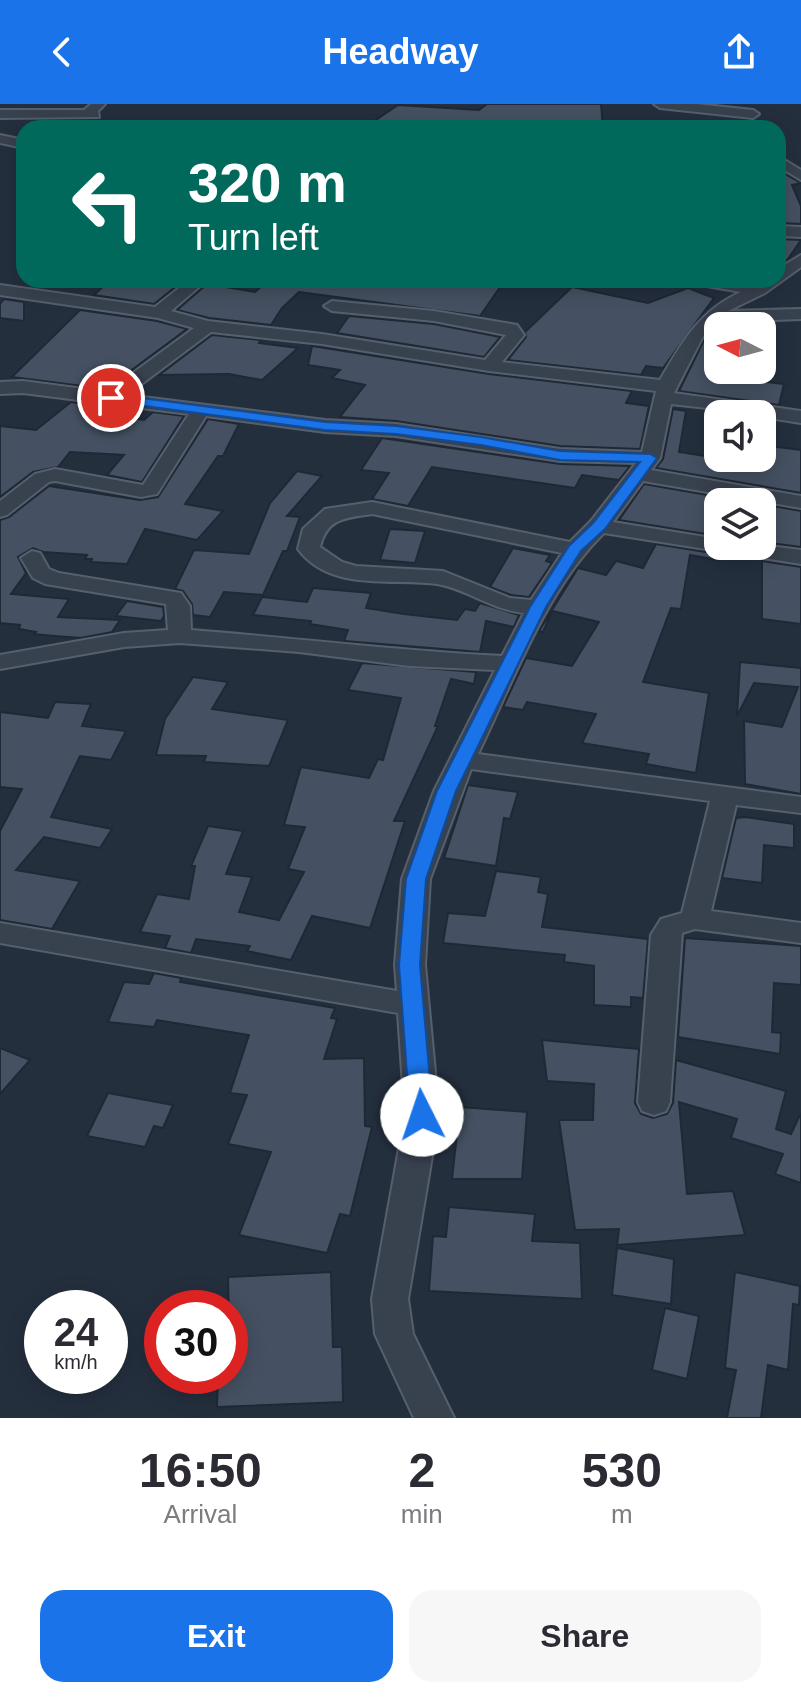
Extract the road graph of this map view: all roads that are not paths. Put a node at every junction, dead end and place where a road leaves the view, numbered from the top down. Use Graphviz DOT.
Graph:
graph roads {
  1 [pos="99,104"];
  2 [pos="660,104"];
  3 [pos="0,114"];
  4 [pos="754,115"];
  5 [pos="786,166"];
  6 [pos="786,177"];
  7 [pos="801,260"];
  8 [pos="786,278"];
  9 [pos="52,288"];
  10 [pos="189,288"];
  11 [pos="0,290"];
  12 [pos="776,290"];
  13 [pos="41,296"];
  14 [pos="332,306"];
  15 [pos="723,312"];
  16 [pos="159,313"];
  17 [pos="801,314"];
  18 [pos="776,315"];
  19 [pos="704,325"];
  20 [pos="207,326"];
  21 [pos="489,366"];
  22 [pos="0,388"];
  23 [pos="665,391"];
  24 [pos="111,398"];
  25 [pos="200,411"];
  26 [pos="801,417"];
  27 [pos="644,466"];
  28 [pos="801,502"];
  29 [pos="0,511"];
  30 [pos="599,526"];
  31 [pos="704,543"];
  32 [pos="575,549"];
  33 [pos="776,554"];
  34 [pos="801,557"];
  35 [pos="32,558"];
  36 [pos="538,607"];
  37 [pos="180,636"];
  38 [pos="0,662"];
  39 [pos="509,664"];
  40 [pos="462,760"];
  41 [pos="725,794"];
  42 [pos="801,805"];
  43 [pos="695,919"];
  44 [pos="0,933"];
  45 [pos="801,933"];
  46 [pos="414,1005"];
  47 [pos="654,1102"];
  48 [pos="434,1418"];
  1 -- 3 [label="street"];
  2 -- 4 [label="street"];
  5 -- 6 [label="street"];
  7 -- 8 [label="street"];
  9 -- 13 [label="street"];
  10 -- 16 [label="street"];
  11 -- 13 [label="street"];
  12 -- 15 [label="street"];
  13 -- 16 [label="street"];
  14 -- 21 [label="street"];
  16 -- 20 [label="street"];
  17 -- 18 [label="street"];
  19 -- 23 [label="street"];
  20 -- 21 [label="street"];
  20 -- 24 [label="street"];
  21 -- 23 [label="street"];
  22 -- 24 [label="street"];
  23 -- 26 [label="street"];
  23 -- 27 [label="street"];
  24 -- 25 [label="street"];
  25 -- 27 [label="street"];
  25 -- 29 [label="street"];
  27 -- 28 [label="street"];
  27 -- 30 [label="street"];
  30 -- 31 [label="street"];
  30 -- 32 [label="street"];
  32 -- 36 [label="street"];
  32 -- 36 [label="street"];
  33 -- 34 [label="street"];
  35 -- 37 [label="street"];
  36 -- 39 [label="street"];
  37 -- 38 [label="street"];
  37 -- 39 [label="street"];
  39 -- 40 [label="street"];
  40 -- 41 [label="street"];
  40 -- 46 [label="street"];
  41 -- 42 [label="street"];
  41 -- 43 [label="street"];
  43 -- 45 [label="street"];
  43 -- 47 [label="street"];
  44 -- 46 [label="street"];
  46 -- 48 [label="street"];
}
